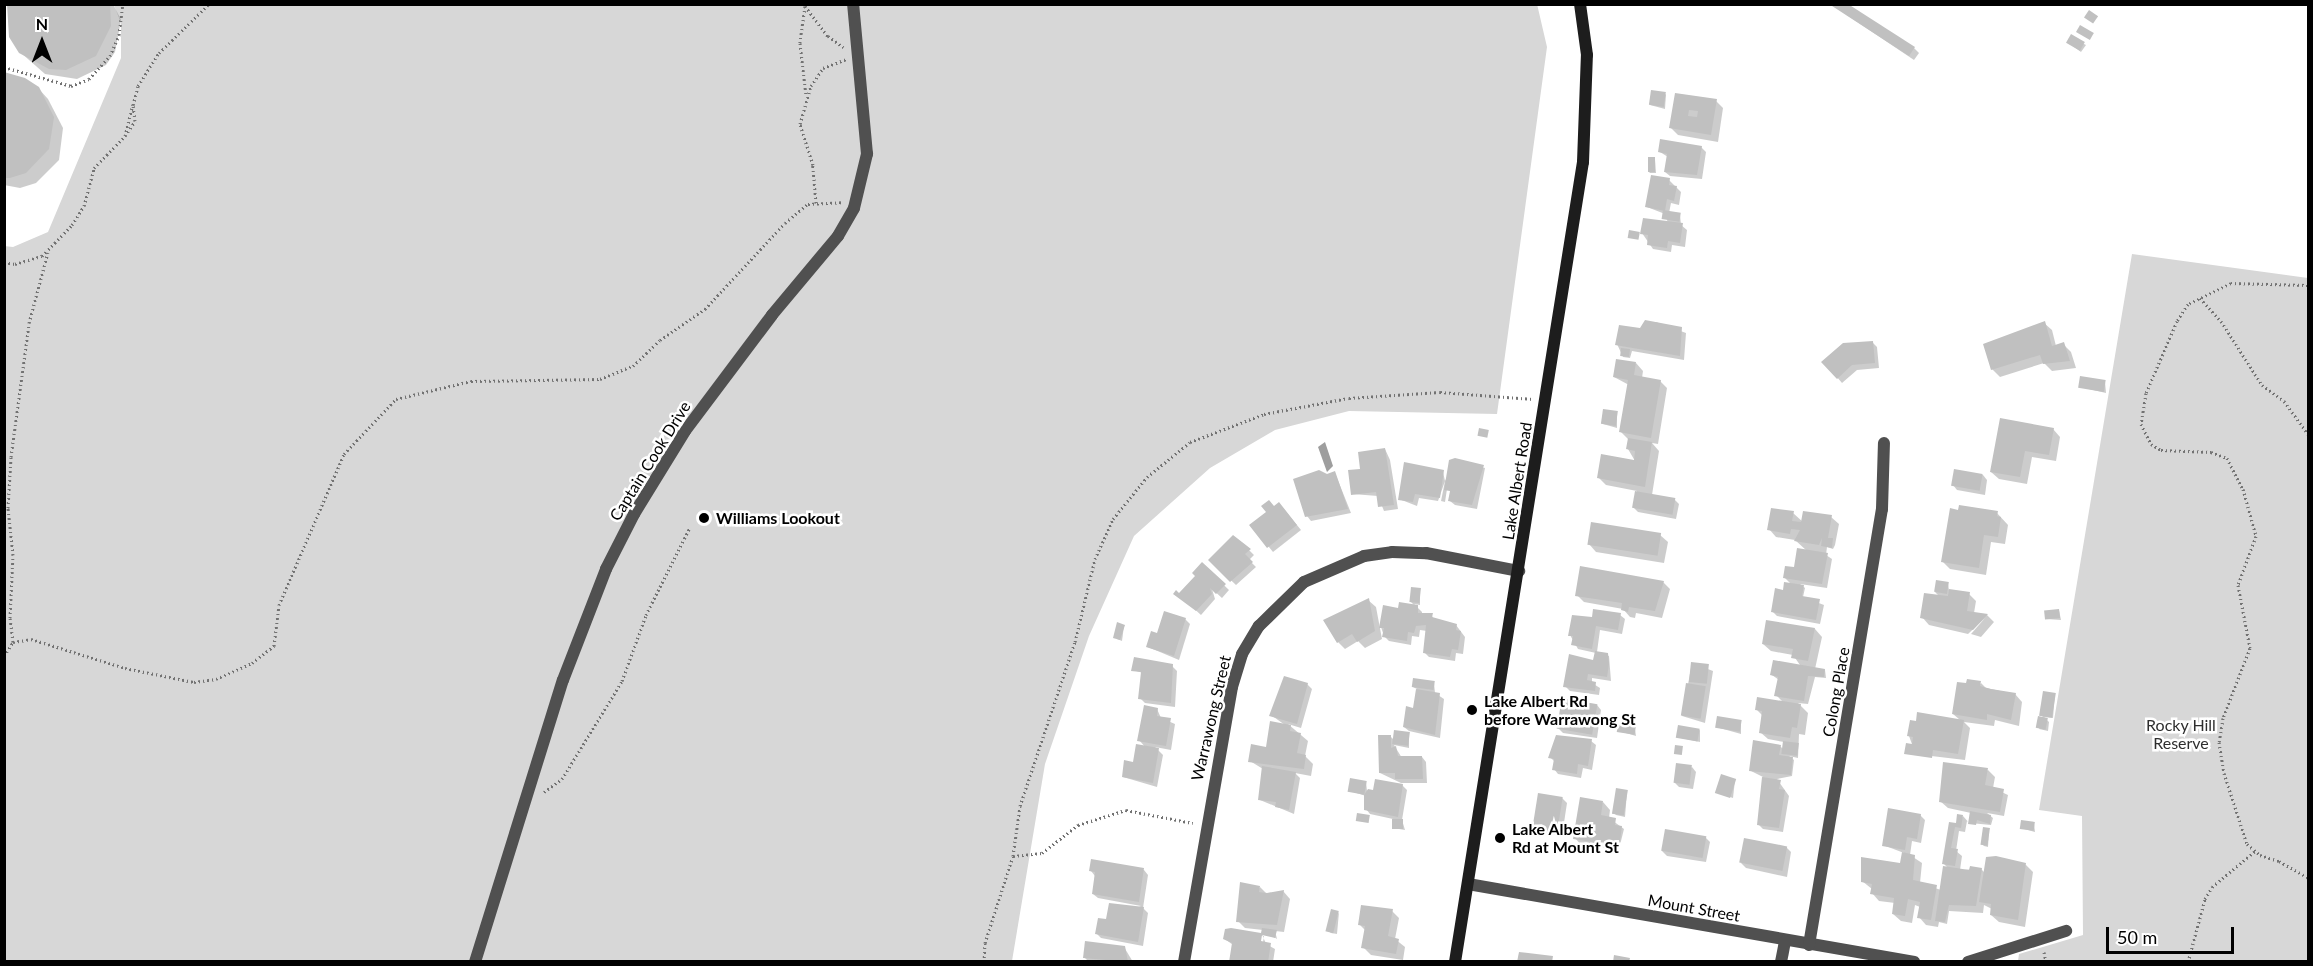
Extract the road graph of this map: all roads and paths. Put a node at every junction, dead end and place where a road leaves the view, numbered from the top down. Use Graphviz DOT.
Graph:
graph roads {
  1 [pos="123,4"];
  2 [pos="209,4"];
  3 [pos="852,4"];
  4 [pos="1580,4"];
  5 [pos="805,5"];
  6 [pos="856,56"];
  7 [pos="4,67"];
  8 [pos="806,98"];
  9 [pos="133,105"];
  10 [pos="124,136"];
  11 [pos="855,202"];
  12 [pos="816,203"];
  13 [pos="48,252"];
  14 [pos="4,262"];
  15 [pos="2308,285"];
  16 [pos="2200,298"];
  17 [pos="1546,401"];
  18 [pos="2308,434"];
  19 [pos="1884,443"];
  20 [pos="690,527"];
  21 [pos="1519,571"];
  22 [pos="13,642"];
  23 [pos="4,656"];
  24 [pos="523,807"];
  25 [pos="1207,825"];
  26 [pos="2255,851"];
  27 [pos="1013,856"];
  28 [pos="2308,878"];
  29 [pos="1468,884"];
  30 [pos="2066,931"];
  31 [pos="1785,941"];
  32 [pos="1809,945"];
  33 [pos="475,962"];
  34 [pos="984,962"];
  35 [pos="1184,962"];
  36 [pos="1455,962"];
  37 [pos="1781,962"];
  38 [pos="1914,962"];
  39 [pos="1968,962"];
  40 [pos="2188,962"];
  1 -- 7 [label="path"];
  2 -- 9 [label="path"];
  3 -- 6 [label="street, Captain Cook Drive"];
  4 -- 17 [label="main road, Lake Albert Road"];
  5 -- 6 [label="path"];
  5 -- 8 [label="path"];
  6 -- 8 [label="path"];
  6 -- 11 [label="street, Captain Cook Drive"];
  8 -- 12 [label="path"];
  9 -- 10 [label="path"];
  9 -- 10 [label="path"];
  10 -- 13 [label="path"];
  11 -- 12 [label="path"];
  11 -- 24 [label="street, Captain Cook Drive"];
  12 -- 22 [label="path"];
  13 -- 14 [label="path"];
  13 -- 22 [label="path"];
  15 -- 16 [label="path"];
  16 -- 18 [label="path"];
  16 -- 26 [label="path"];
  17 -- 21 [label="main road, Lake Albert Road"];
  17 -- 27 [label="path"];
  19 -- 32 [label="street, Colong Place"];
  20 -- 24 [label="path"];
  21 -- 25 [label="street, Warrawong Street"];
  21 -- 29 [label="main road, Lake Albert Road"];
  22 -- 23 [label="path"];
  24 -- 33 [label="street, Captain Cook Drive"];
  25 -- 27 [label="path"];
  25 -- 35 [label="street, Warrawong Street"];
  26 -- 28 [label="path"];
  26 -- 40 [label="path"];
  27 -- 34 [label="path"];
  29 -- 31 [label="street, Mount Street"];
  29 -- 36 [label="main road, Lake Albert Road"];
  30 -- 39 [label="street"];
  31 -- 32 [label="street, Mount Street"];
  31 -- 37 [label="street"];
  32 -- 38 [label="street, Mount Street"];
}
